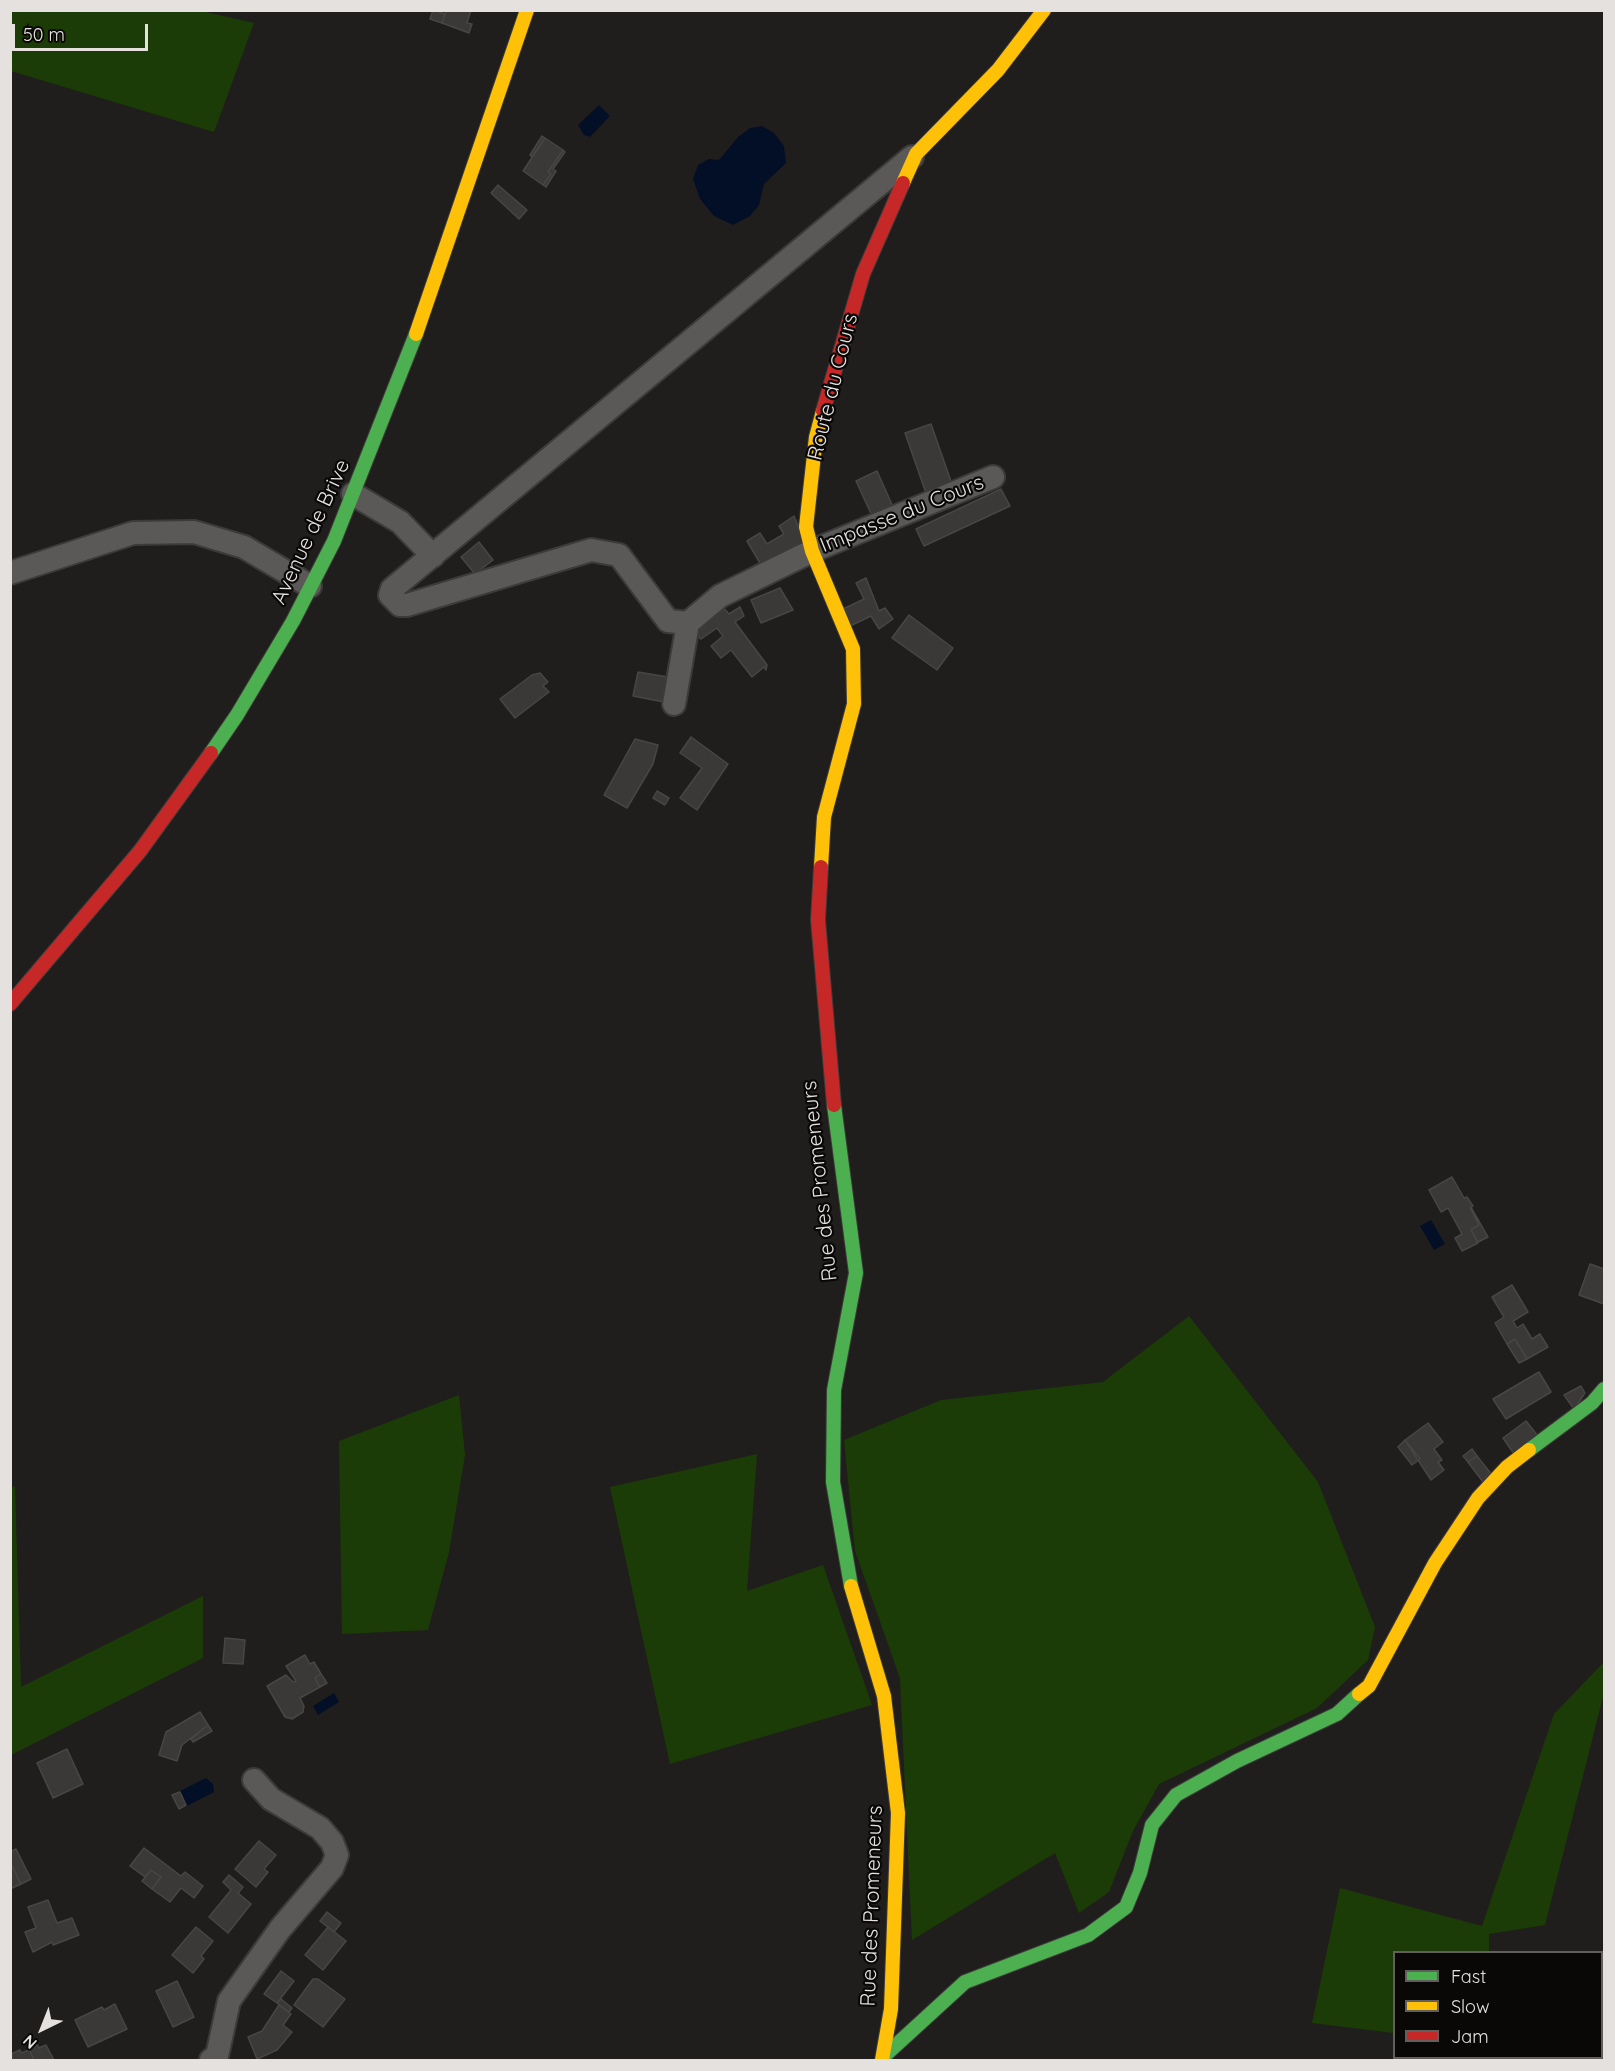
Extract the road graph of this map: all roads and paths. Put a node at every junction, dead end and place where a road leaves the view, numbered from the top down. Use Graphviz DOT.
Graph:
graph roads {
  1 [pos="527,10"];
  2 [pos="1044,10"];
  3 [pos="916,154"];
  4 [pos="993,477"];
  5 [pos="352,494"];
  6 [pos="812,551"];
  7 [pos="433,556"];
  8 [pos="10,573"];
  9 [pos="310,586"];
  10 [pos="688,623"];
  11 [pos="674,704"];
  12 [pos="10,1004"];
  13 [pos="1605,1389"];
  14 [pos="254,1780"];
  15 [pos="882,2059"];
  16 [pos="211,2061"];
  1 -- 5 [label="street, Avenue de Brive"];
  2 -- 3 [label="street, Route du Cours"];
  3 -- 6 [label="street, Route du Cours"];
  3 -- 7 [label="street, Route du Cours"];
  4 -- 6 [label="street, Impasse du Cours"];
  5 -- 7 [label="street"];
  5 -- 9 [label="street, Avenue de Brive"];
  6 -- 10 [label="street"];
  6 -- 15 [label="street, Rue des Promeneurs"];
  7 -- 10 [label="street, Route du Cours"];
  8 -- 9 [label="street"];
  9 -- 12 [label="street, Avenue de Brive"];
  10 -- 11 [label="street"];
  13 -- 15 [label="street"];
  14 -- 16 [label="street"];
}
